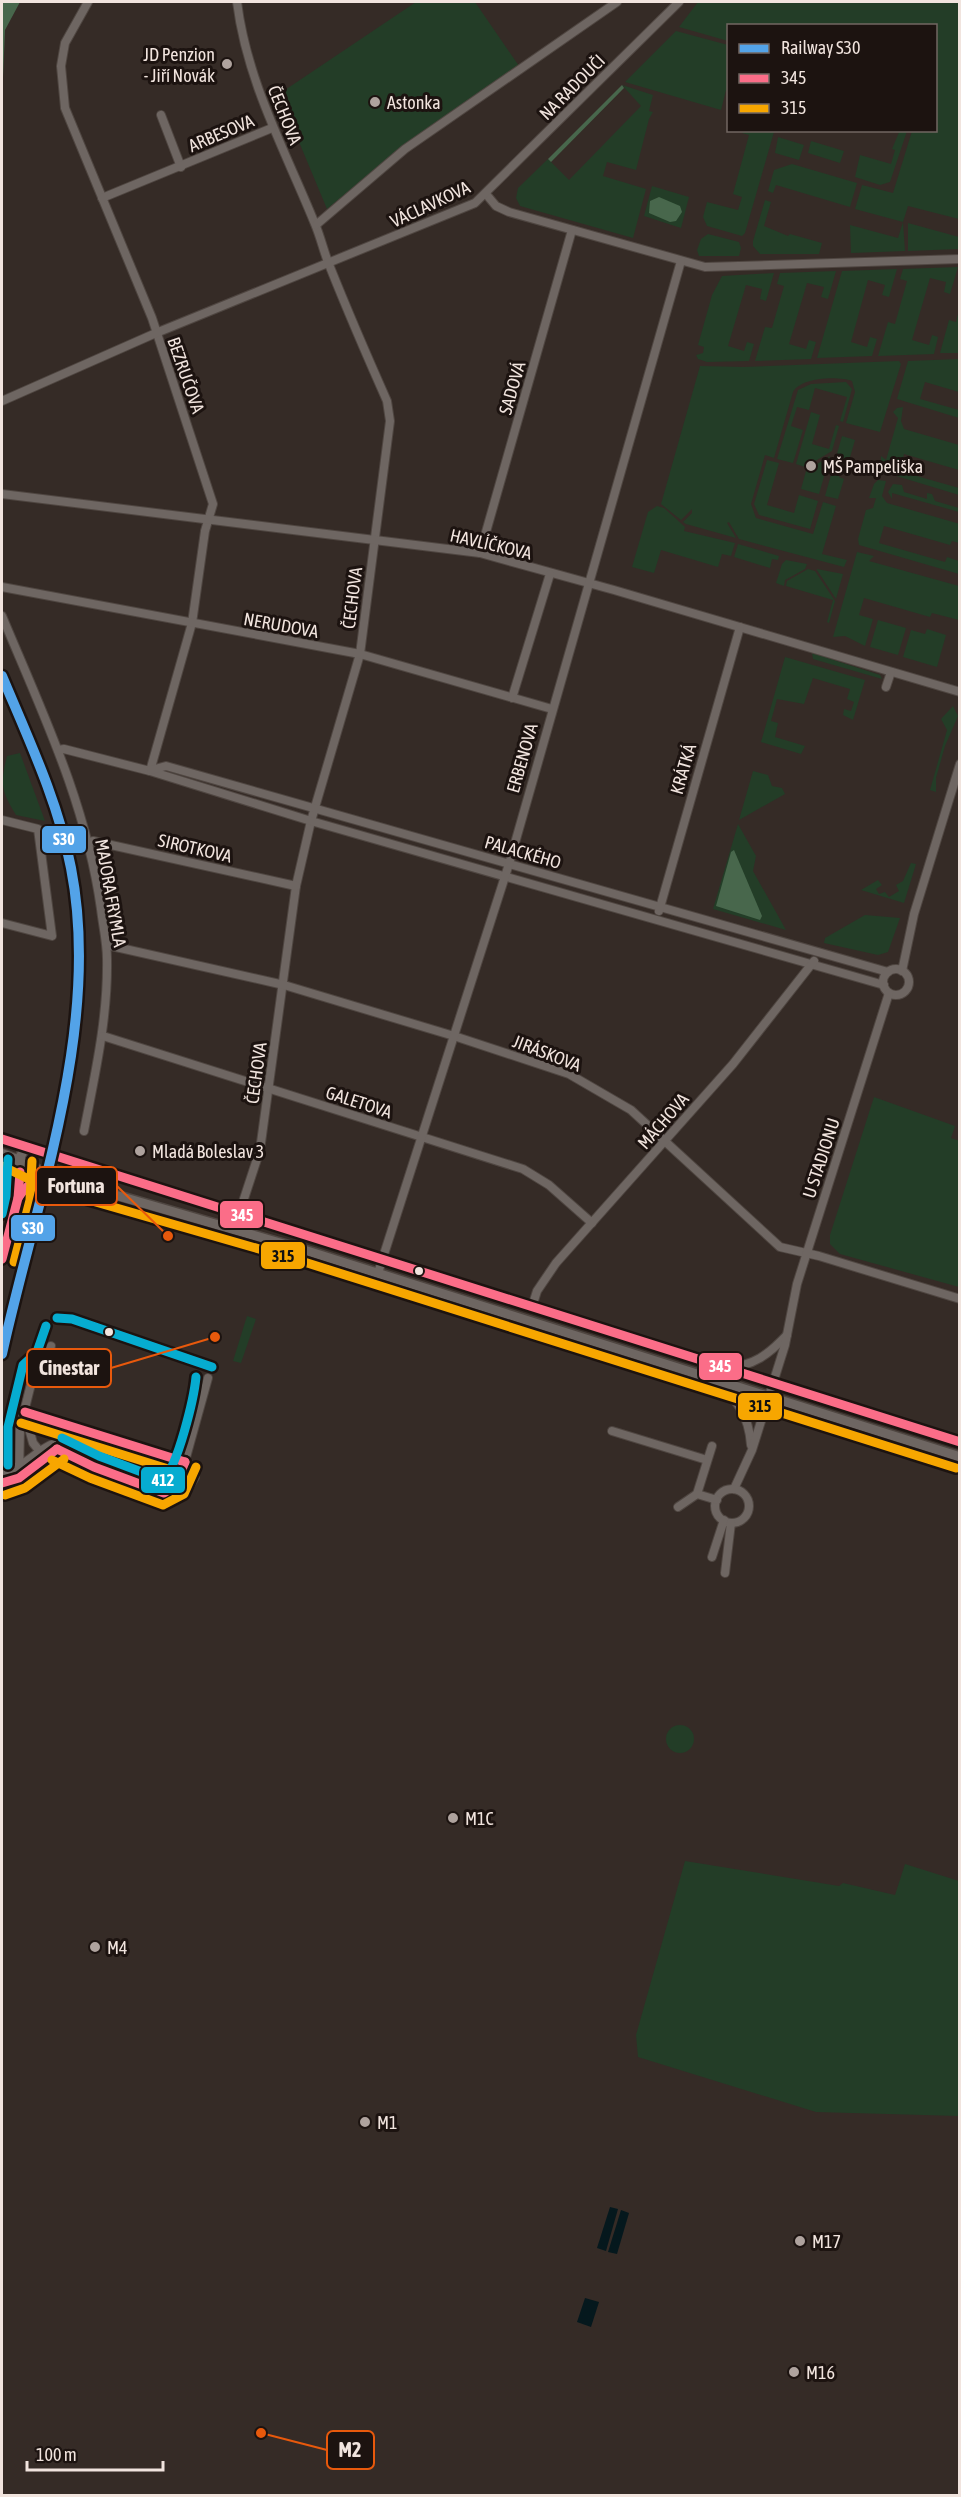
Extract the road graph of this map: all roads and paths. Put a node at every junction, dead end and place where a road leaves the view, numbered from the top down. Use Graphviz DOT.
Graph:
graph roads {
  1 [pos="88,2"];
  2 [pos="237,2"];
  3 [pos="617,2"];
  4 [pos="679,2"];
  5 [pos="161,115"];
  6 [pos="272,128"];
  7 [pos="181,166"];
  8 [pos="486,194"];
  9 [pos="102,198"];
  10 [pos="316,225"];
  11 [pos="572,230"];
  12 [pos="960,259"];
  13 [pos="681,261"];
  14 [pos="328,264"];
  15 [pos="156,333"];
  16 [pos="2,401"];
  17 [pos="2,494"];
  18 [pos="208,519"];
  19 [pos="375,539"];
  20 [pos="480,553"];
  21 [pos="550,574"];
  22 [pos="588,584"];
  23 [pos="2,587"];
  24 [pos="2,616"];
  25 [pos="192,623"];
  26 [pos="740,627"];
  27 [pos="360,654"];
  28 [pos="891,672"];
  29 [pos="886,687"];
  30 [pos="960,692"];
  31 [pos="512,698"];
  32 [pos="552,709"];
  33 [pos="58,750"];
  34 [pos="960,764"];
  35 [pos="150,771"];
  36 [pos="315,807"];
  37 [pos="2,820"];
  38 [pos="311,821"];
  39 [pos="408,834"];
  40 [pos="88,843"];
  41 [pos="403,847"];
  42 [pos="509,864"];
  43 [pos="505,877"];
  44 [pos="297,886"];
  45 [pos="660,908"];
  46 [pos="656,920"];
  47 [pos="2,923"];
  48 [pos="106,945"];
  49 [pos="816,953"];
  50 [pos="813,964"];
  51 [pos="902,971"];
  52 [pos="888,972"];
  53 [pos="884,985"];
  54 [pos="284,986"];
  55 [pos="890,993"];
  56 [pos="103,1036"];
  57 [pos="453,1036"];
  58 [pos="268,1088"];
  59 [pos="84,1131"];
  60 [pos="422,1137"];
  61 [pos="2,1139"];
  62 [pos="664,1142"];
  63 [pos="25,1147"];
  64 [pos="2,1153"];
  65 [pos="20,1160"];
  66 [pos="50,1176"];
  67 [pos="2,1194"];
  68 [pos="18,1198"];
  69 [pos="239,1214"];
  70 [pos="592,1223"];
  71 [pos="807,1254"];
  72 [pos="2,1259"];
  73 [pos="383,1260"];
  74 [pos="378,1273"];
  75 [pos="960,1299"];
  76 [pos="532,1307"];
  77 [pos="788,1334"];
  78 [pos="51,1346"];
  79 [pos="719,1366"];
  80 [pos="208,1378"];
  81 [pos="712,1380"];
  82 [pos="772,1383"];
  83 [pos="768,1396"];
  84 [pos="25,1412"];
  85 [pos="612,1431"];
  86 [pos="960,1442"];
  87 [pos="712,1446"];
  88 [pos="57,1449"];
  89 [pos="72,1449"];
  90 [pos="752,1450"];
  91 [pos="42,1453"];
  92 [pos="960,1457"];
  93 [pos="707,1460"];
  94 [pos="20,1465"];
  95 [pos="2,1471"];
  96 [pos="195,1477"];
  97 [pos="19,1478"];
  98 [pos="180,1479"];
  99 [pos="2,1483"];
  100 [pos="735,1489"];
  101 [pos="22,1490"];
  102 [pos="164,1493"];
  103 [pos="697,1494"];
  104 [pos="717,1500"];
  105 [pos="678,1507"];
  106 [pos="728,1521"];
  107 [pos="711,1557"];
  108 [pos="725,1573"];
  1 -- 9 [label="street, BEZRUČOVA"];
  2 -- 6 [label="street, ČECHOVA"];
  3 -- 10 [label="street"];
  4 -- 8 [label="street, NA RADOUČI"];
  5 -- 7 [label="street, ARBESOVA"];
  6 -- 7 [label="street, ARBESOVA"];
  6 -- 10 [label="street, ČECHOVA"];
  7 -- 9 [label="street, ARBESOVA"];
  8 -- 11 [label="street, VÁCLAVKOVA"];
  8 -- 14 [label="street, VÁCLAVKOVA"];
  9 -- 15 [label="street, BEZRUČOVA"];
  10 -- 14 [label="street, ČECHOVA"];
  11 -- 13 [label="street, VÁCLAVKOVA"];
  11 -- 20 [label="street, SADOVÁ"];
  12 -- 13 [label="street, VÁCLAVKOVA"];
  13 -- 22 [label="street, ERBENOVA"];
  14 -- 15 [label="street, VÁCLAVKOVA"];
  14 -- 19 [label="street, ČECHOVA"];
  15 -- 16 [label="street, VÁCLAVKOVA"];
  15 -- 18 [label="street, BEZRUČOVA"];
  17 -- 18 [label="street, HAVLÍČKOVA"];
  18 -- 19 [label="street, HAVLÍČKOVA"];
  18 -- 25 [label="street, BEZRUČOVA"];
  19 -- 20 [label="street, HAVLÍČKOVA"];
  19 -- 27 [label="street, ČECHOVA"];
  20 -- 21 [label="street, HAVLÍČKOVA"];
  21 -- 22 [label="street, HAVLÍČKOVA"];
  21 -- 31 [label="street"];
  22 -- 26 [label="street, HAVLÍČKOVA"];
  22 -- 32 [label="street, ERBENOVA"];
  23 -- 25 [label="street, NERUDOVA"];
  24 -- 33 [label="street, MAJORA FRYMLA"];
  25 -- 27 [label="street, NERUDOVA"];
  25 -- 35 [label="street, BEZRUČOVA"];
  26 -- 28 [label="street, HAVLÍČKOVA"];
  26 -- 45 [label="street, KRÁTKÁ"];
  27 -- 31 [label="street, NERUDOVA"];
  27 -- 36 [label="street, ČECHOVA"];
  28 -- 29 [label="street"];
  28 -- 30 [label="street, HAVLÍČKOVA"];
  31 -- 32 [label="street, NERUDOVA"];
  32 -- 42 [label="street, ERBENOVA"];
  33 -- 35 [label="street, PALACKÉHO"];
  33 -- 40 [label="street, MAJORA FRYMLA"];
  34 -- 51 [label="street"];
  35 -- 36 [label="street, PALACKÉHO"];
  35 -- 38 [label="street, PALACKÉHO"];
  36 -- 38 [label="street, ČECHOVA"];
  36 -- 39 [label="street, PALACKÉHO"];
  37 -- 47 [label="street"];
  38 -- 41 [label="street, PALACKÉHO"];
  38 -- 44 [label="street, ČECHOVA"];
  39 -- 41 [label="street"];
  39 -- 42 [label="street, PALACKÉHO"];
  40 -- 44 [label="street, SIROTKOVA"];
  40 -- 48 [label="street, MAJORA FRYMLA"];
  41 -- 43 [label="street, PALACKÉHO"];
  42 -- 43 [label="street, ERBENOVA"];
  42 -- 45 [label="street, PALACKÉHO"];
  43 -- 46 [label="street, PALACKÉHO"];
  43 -- 57 [label="street, ERBENOVA"];
  44 -- 54 [label="street, ČECHOVA"];
  45 -- 46 [label="street, KRÁTKÁ"];
  45 -- 49 [label="street, PALACKÉHO"];
  46 -- 50 [label="street, PALACKÉHO"];
  48 -- 54 [label="street, JIRÁSKOVA"];
  48 -- 56 [label="street, MAJORA FRYMLA"];
  49 -- 50 [label="street, MÁCHOVA"];
  49 -- 52 [label="street, PALACKÉHO"];
  50 -- 53 [label="street, PALACKÉHO"];
  50 -- 62 [label="street, MÁCHOVA"];
  51 -- 52 [label="street"];
  51 -- 55 [label="street"];
  52 -- 53 [label="street"];
  53 -- 55 [label="street"];
  54 -- 57 [label="street, JIRÁSKOVA"];
  54 -- 58 [label="street, ČECHOVA"];
  55 -- 71 [label="street, U STADIONU"];
  56 -- 58 [label="street, GALETOVA"];
  56 -- 59 [label="street, MAJORA FRYMLA"];
  57 -- 60 [label="street, ERBENOVA"];
  57 -- 62 [label="street, JIRÁSKOVA"];
  58 -- 60 [label="street, GALETOVA"];
  58 -- 69 [label="street, ČECHOVA"];
  60 -- 70 [label="street, GALETOVA"];
  60 -- 73 [label="street, ERBENOVA"];
  61 -- 63 [label="street"];
  62 -- 70 [label="street, MÁCHOVA"];
  62 -- 71 [label="street, JIRÁSKOVA"];
  63 -- 65 [label="street"];
  63 -- 69 [label="street"];
  64 -- 65 [label="street"];
  65 -- 66 [label="street"];
  65 -- 67 [label="street"];
  65 -- 68 [label="street"];
  66 -- 68 [label="street"];
  66 -- 74 [label="street"];
  68 -- 72 [label="street"];
  69 -- 73 [label="street"];
  70 -- 76 [label="street, MÁCHOVA"];
  71 -- 75 [label="street, JIRÁSKOVA"];
  71 -- 77 [label="street, U STADIONU"];
  73 -- 74 [label="street, ERBENOVA"];
  73 -- 76 [label="street"];
  74 -- 81 [label="street"];
  76 -- 79 [label="street"];
  77 -- 79 [label="street"];
  77 -- 82 [label="street, U STADIONU"];
  78 -- 84 [label="street"];
  79 -- 82 [label="street"];
  80 -- 98 [label="street"];
  81 -- 83 [label="street"];
  81 -- 90 [label="street"];
  82 -- 83 [label="street, U STADIONU"];
  82 -- 86 [label="street"];
  83 -- 90 [label="street, U STADIONU"];
  83 -- 92 [label="street"];
  84 -- 91 [label="street"];
  84 -- 94 [label="street"];
  85 -- 93 [label="street"];
  87 -- 93 [label="street"];
  88 -- 89 [label="street"];
  88 -- 91 [label="street"];
  88 -- 102 [label="street"];
  90 -- 100 [label="street, U STADIONU"];
  91 -- 94 [label="street"];
  91 -- 97 [label="street"];
  91 -- 98 [label="street"];
  93 -- 103 [label="street"];
  94 -- 95 [label="street"];
  94 -- 97 [label="street"];
  96 -- 102 [label="street"];
  97 -- 99 [label="street"];
  97 -- 101 [label="street"];
  98 -- 102 [label="street"];
  100 -- 104 [label="street"];
  100 -- 106 [label="street"];
  103 -- 104 [label="street"];
  103 -- 105 [label="street"];
  104 -- 106 [label="street"];
  106 -- 107 [label="street"];
  106 -- 108 [label="street"];
}
